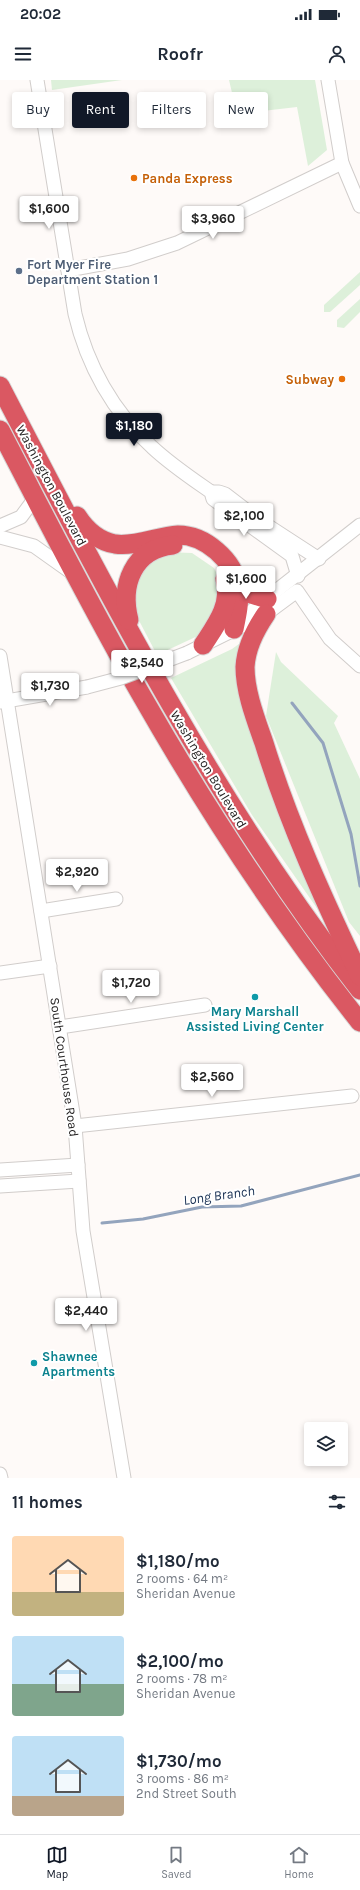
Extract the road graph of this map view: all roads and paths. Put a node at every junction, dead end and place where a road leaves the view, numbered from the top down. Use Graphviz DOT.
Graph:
graph roads {
  1 [pos="37,80"];
  2 [pos="328,80"];
  3 [pos="342,164"];
  4 [pos="360,206"];
  5 [pos="68,270"];
  6 [pos="0,386"];
  7 [pos="0,430"];
  8 [pos="0,439"];
  9 [pos="14,456"];
  10 [pos="45,472"];
  11 [pos="211,492"];
  12 [pos="35,498"];
  13 [pos="360,525"];
  14 [pos="0,526"];
  15 [pos="0,537"];
  16 [pos="319,558"];
  17 [pos="76,576"];
  18 [pos="298,576"];
  19 [pos="238,585"];
  20 [pos="273,601"];
  21 [pos="234,629"];
  22 [pos="135,642"];
  23 [pos="195,649"];
  24 [pos="0,656"];
  25 [pos="360,666"];
  26 [pos="4,702"];
  27 [pos="116,899"];
  28 [pos="41,911"];
  29 [pos="50,966"];
  30 [pos="0,973"];
  31 [pos="360,976"];
  32 [pos="360,990"];
  33 [pos="205,1005"];
  34 [pos="360,1022"];
  35 [pos="60,1028"];
  36 [pos="352,1096"];
  37 [pos="75,1126"];
  38 [pos="78,1165"];
  39 [pos="0,1170"];
  40 [pos="79,1181"];
  41 [pos="0,1186"];
  42 [pos="0,1474"];
  43 [pos="1,1478"];
  44 [pos="124,1478"];
  1 -- 5 [label="street"];
  2 -- 3 [label="street"];
  3 -- 4 [label="street"];
  3 -- 5 [label="street"];
  5 -- 11 [label="street"];
  6 -- 10 [label="highway, Washington Boulevard"];
  7 -- 9 [label="highway, Washington Boulevard"];
  8 -- 9 [label="highway"];
  9 -- 12 [label="highway, Washington Boulevard"];
  10 -- 19 [label="highway"];
  10 -- 22 [label="highway, Washington Boulevard"];
  11 -- 16 [label="street"];
  11 -- 18 [label="street"];
  12 -- 14 [label="street"];
  12 -- 17 [label="highway, Washington Boulevard"];
  13 -- 16 [label="street"];
  15 -- 17 [label="street"];
  16 -- 18 [label="street"];
  17 -- 34 [label="highway, Washington Boulevard"];
  18 -- 20 [label="street"];
  19 -- 20 [label="highway"];
  19 -- 21 [label="highway"];
  20 -- 21 [label="street"];
  20 -- 25 [label="street"];
  20 -- 31 [label="highway"];
  21 -- 23 [label="street"];
  22 -- 23 [label="highway"];
  22 -- 32 [label="highway, Washington Boulevard"];
  23 -- 26 [label="street, bridge"];
  24 -- 26 [label="street, South Courthouse Road"];
  26 -- 28 [label="street, South Courthouse Road"];
  27 -- 28 [label="street"];
  28 -- 29 [label="street, South Courthouse Road"];
  29 -- 30 [label="street"];
  29 -- 35 [label="street, South Courthouse Road"];
  33 -- 35 [label="street"];
  35 -- 37 [label="street, South Courthouse Road"];
  36 -- 37 [label="street"];
  37 -- 38 [label="street, South Courthouse Road"];
  38 -- 39 [label="street"];
  38 -- 40 [label="street, South Courthouse Road"];
  40 -- 41 [label="street"];
  40 -- 44 [label="street, South Courthouse Road"];
  42 -- 43 [label="street"];
}
